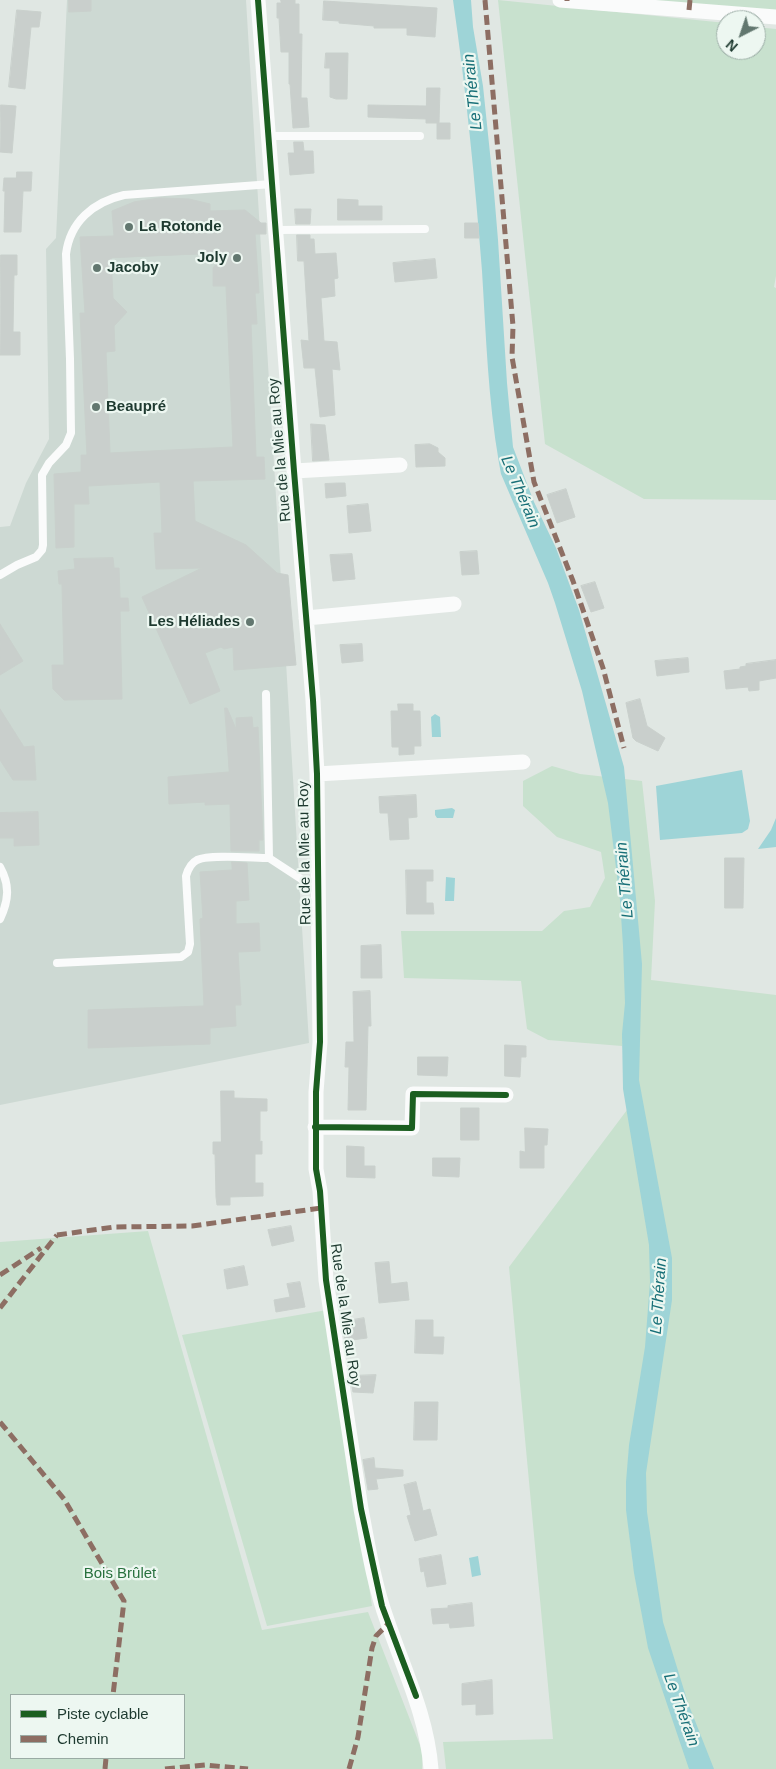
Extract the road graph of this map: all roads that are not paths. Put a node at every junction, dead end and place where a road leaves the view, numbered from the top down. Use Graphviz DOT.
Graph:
graph roads {
  1 [pos="258,0"];
  2 [pos="560,0"];
  3 [pos="776,17"];
  4 [pos="268,136"];
  5 [pos="420,136"];
  6 [pos="272,184"];
  7 [pos="425,229"];
  8 [pos="275,230"];
  9 [pos="400,464"];
  10 [pos="294,471"];
  11 [pos="0,575"];
  12 [pos="454,604"];
  13 [pos="306,618"];
  14 [pos="266,694"];
  15 [pos="522,762"];
  16 [pos="317,774"];
  17 [pos="269,858"];
  18 [pos="0,867"];
  19 [pos="318,890"];
  20 [pos="0,918"];
  21 [pos="56,963"];
  22 [pos="506,1095"];
  23 [pos="316,1127"];
  24 [pos="431,1769"];
  1 -- 4 [label="street, Rue de la Mie au Roy"];
  2 -- 3 [label="street"];
  4 -- 5 [label="lane"];
  4 -- 6 [label="street, Rue de la Mie au Roy"];
  6 -- 8 [label="street, Rue de la Mie au Roy"];
  6 -- 11 [label="lane"];
  7 -- 8 [label="lane"];
  8 -- 10 [label="street, Rue de la Mie au Roy"];
  9 -- 10 [label="street"];
  10 -- 13 [label="street, Rue de la Mie au Roy"];
  12 -- 13 [label="street"];
  13 -- 16 [label="street, Rue de la Mie au Roy"];
  14 -- 17 [label="lane"];
  15 -- 16 [label="street"];
  16 -- 19 [label="street, Rue de la Mie au Roy"];
  17 -- 19 [label="lane"];
  17 -- 21 [label="lane"];
  18 -- 20 [label="lane"];
  19 -- 23 [label="street, Rue de la Mie au Roy"];
  22 -- 23 [label="street"];
  23 -- 24 [label="street, Rue de la Mie au Roy"];
}
